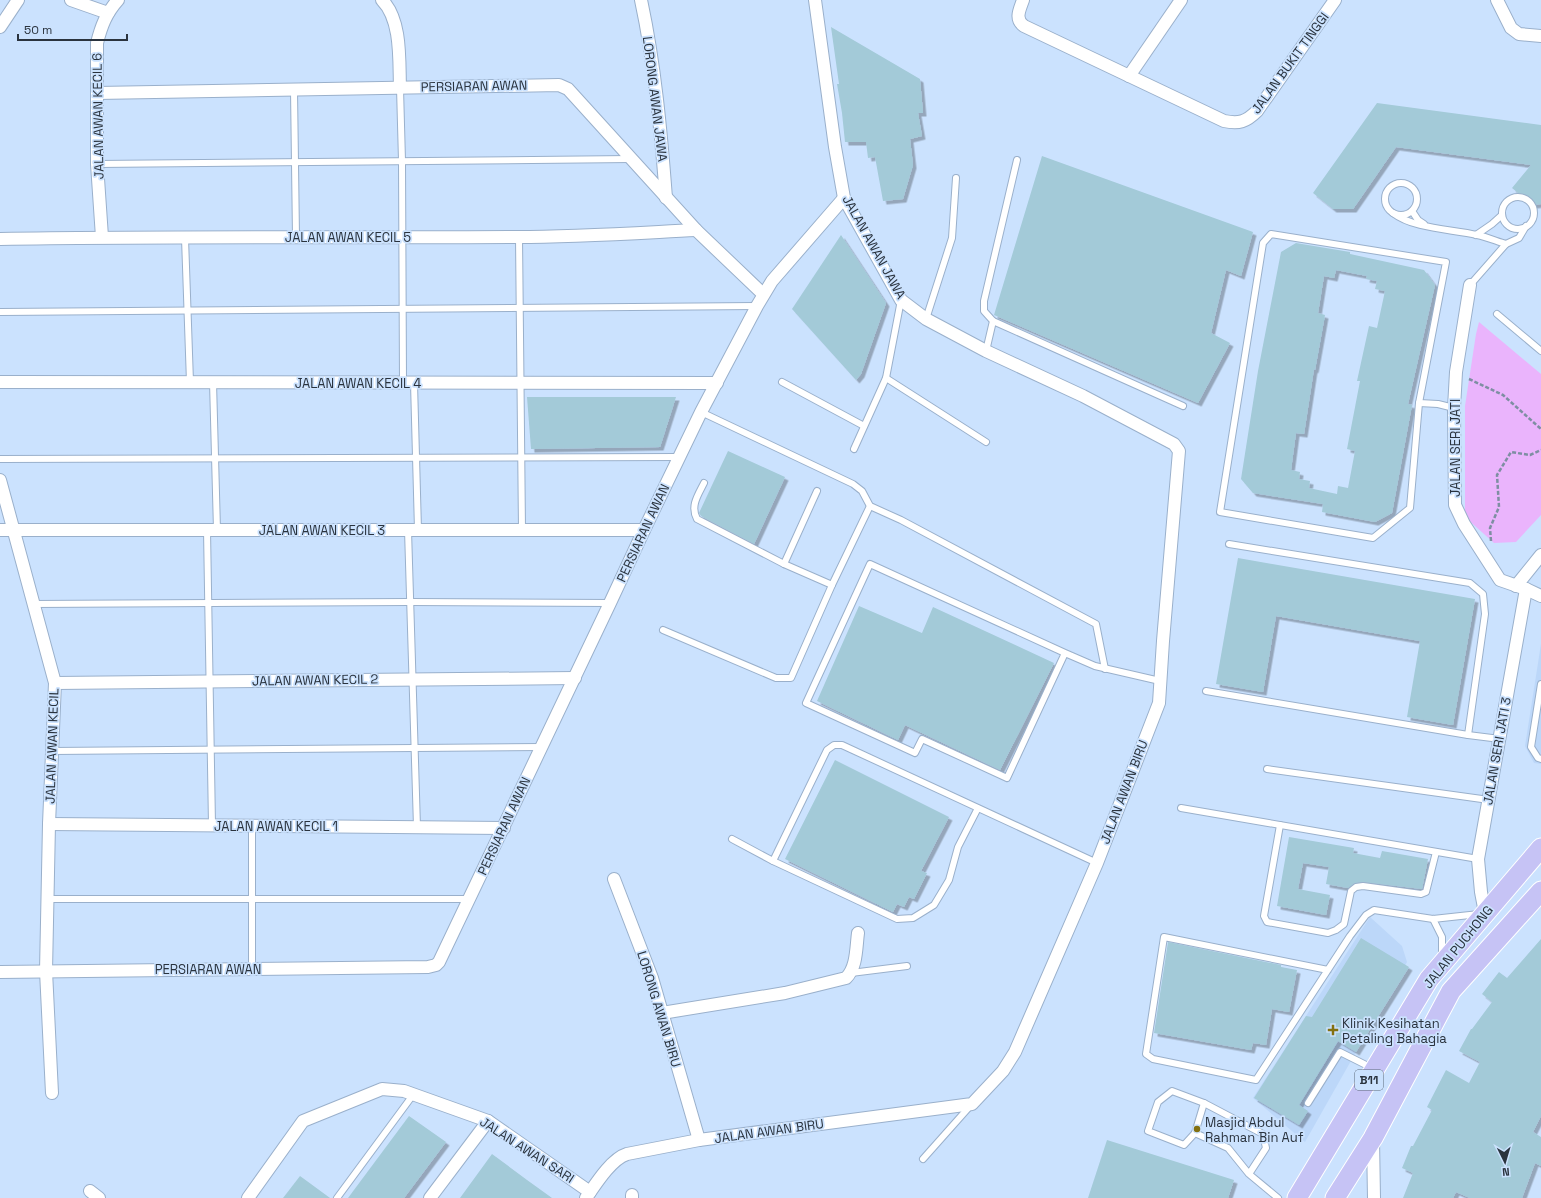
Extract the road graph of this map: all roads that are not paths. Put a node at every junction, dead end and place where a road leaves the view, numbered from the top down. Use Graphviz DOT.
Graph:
graph roads {
  1 [pos="18,0"];
  2 [pos="71,0"];
  3 [pos="118,0"];
  4 [pos="382,0"];
  5 [pos="641,0"];
  6 [pos="815,0"];
  7 [pos="1023,0"];
  8 [pos="1181,0"];
  9 [pos="1335,0"];
  10 [pos="1496,0"];
  11 [pos="108,12"];
  12 [pos="0,27"];
  13 [pos="1541,36"];
  14 [pos="1129,76"];
  15 [pos="400,88"];
  16 [pos="294,90"];
  17 [pos="97,94"];
  18 [pos="631,159"];
  19 [pos="1017,160"];
  20 [pos="402,161"];
  21 [pos="295,162"];
  22 [pos="97,164"];
  23 [pos="956,178"];
  24 [pos="666,198"];
  25 [pos="844,198"];
  26 [pos="1412,211"];
  27 [pos="1393,213"];
  28 [pos="1502,214"];
  29 [pos="1426,226"];
  30 [pos="1527,226"];
  31 [pos="696,230"];
  32 [pos="1476,235"];
  33 [pos="102,237"];
  34 [pos="296,237"];
  35 [pos="402,237"];
  36 [pos="519,237"];
  37 [pos="184,238"];
  38 [pos="0,239"];
  39 [pos="1506,244"];
  40 [pos="1470,285"];
  41 [pos="763,294"];
  42 [pos="901,300"];
  43 [pos="757,306"];
  44 [pos="403,308"];
  45 [pos="520,308"];
  46 [pos="187,310"];
  47 [pos="0,312"];
  48 [pos="1497,314"];
  49 [pos="926,319"];
  50 [pos="993,321"];
  51 [pos="986,351"];
  52 [pos="1541,351"];
  53 [pos="886,378"];
  54 [pos="0,382"];
  55 [pos="190,382"];
  56 [pos="213,382"];
  57 [pos="782,382"];
  58 [pos="409,383"];
  59 [pos="520,383"];
  60 [pos="717,383"];
  61 [pos="1419,403"];
  62 [pos="1183,406"];
  63 [pos="1454,408"];
  64 [pos="701,412"];
  65 [pos="864,426"];
  66 [pos="986,442"];
  67 [pos="854,449"];
  68 [pos="1179,451"];
  69 [pos="416,457"];
  70 [pos="521,457"];
  71 [pos="680,457"];
  72 [pos="215,458"];
  73 [pos="0,459"];
  74 [pos="0,480"];
  75 [pos="704,483"];
  76 [pos="817,492"];
  77 [pos="870,506"];
  78 [pos="0,530"];
  79 [pos="14,530"];
  80 [pos="212,530"];
  81 [pos="413,530"];
  82 [pos="522,530"];
  83 [pos="644,530"];
  84 [pos="1229,544"];
  85 [pos="1541,555"];
  86 [pos="784,564"];
  87 [pos="832,585"];
  88 [pos="1521,588"];
  89 [pos="1541,595"];
  90 [pos="410,602"];
  91 [pos="209,603"];
  92 [pos="610,603"];
  93 [pos="33,604"];
  94 [pos="662,630"];
  95 [pos="1065,653"];
  96 [pos="1105,669"];
  97 [pos="575,678"];
  98 [pos="412,679"];
  99 [pos="210,681"];
  100 [pos="1160,681"];
  101 [pos="55,683"];
  102 [pos="1541,684"];
  103 [pos="1206,691"];
  104 [pos="1468,735"];
  105 [pos="1500,739"];
  106 [pos="542,747"];
  107 [pos="414,748"];
  108 [pos="211,750"];
  109 [pos="52,751"];
  110 [pos="1541,759"];
  111 [pos="1267,768"];
  112 [pos="1489,800"];
  113 [pos="978,808"];
  114 [pos="1181,808"];
  115 [pos="49,824"];
  116 [pos="212,825"];
  117 [pos="1280,825"];
  118 [pos="252,826"];
  119 [pos="417,827"];
  120 [pos="504,828"];
  121 [pos="732,839"];
  122 [pos="1541,848"];
  123 [pos="1436,852"];
  124 [pos="1478,859"];
  125 [pos="773,861"];
  126 [pos="1097,863"];
  127 [pos="614,879"];
  128 [pos="1541,891"];
  129 [pos="252,898"];
  130 [pos="48,899"];
  131 [pos="470,899"];
  132 [pos="1485,913"];
  133 [pos="1433,919"];
  134 [pos="858,933"];
  135 [pos="1442,964"];
  136 [pos="907,966"];
  137 [pos="252,969"];
  138 [pos="1328,970"];
  139 [pos="46,971"];
  140 [pos="0,972"];
  141 [pos="851,973"];
  142 [pos="662,1013"];
  143 [pos="1375,1070"];
  144 [pos="52,1093"];
  145 [pos="413,1095"];
  146 [pos="1204,1103"];
  147 [pos="1308,1103"];
  148 [pos="972,1104"];
  149 [pos="488,1121"];
  150 [pos="1195,1133"];
  151 [pos="1373,1138"];
  152 [pos="699,1140"];
  153 [pos="923,1159"];
  154 [pos="1248,1174"];
  155 [pos="588,1195"];
  156 [pos="248,1198"];
  157 [pos="337,1198"];
  158 [pos="430,1198"];
  159 [pos="1278,1198"];
  160 [pos="1297,1198"];
  161 [pos="1334,1198"];
  162 [pos="1374,1198"];
  1 -- 12 [label="street"];
  2 -- 11 [label="street"];
  3 -- 11 [label="street, JALAN AWAN KECIL 6"];
  4 -- 15 [label="street"];
  5 -- 24 [label="street, LORONG AWAN JAWA"];
  6 -- 25 [label="street, JALAN AWAN JAWA"];
  7 -- 14 [label="street"];
  8 -- 14 [label="street"];
  9 -- 14 [label="street, JALAN BUKIT TINGGI"];
  10 -- 13 [label="street"];
  11 -- 17 [label="street, JALAN AWAN KECIL 6"];
  15 -- 16 [label="street, PERSIARAN AWAN"];
  15 -- 18 [label="street, PERSIARAN AWAN"];
  15 -- 20 [label="lane"];
  16 -- 17 [label="street, PERSIARAN AWAN"];
  16 -- 21 [label="lane"];
  17 -- 22 [label="street, JALAN AWAN KECIL 6"];
  18 -- 20 [label="lane"];
  18 -- 24 [label="street, PERSIARAN AWAN"];
  19 -- 50 [label="lane"];
  20 -- 21 [label="lane"];
  20 -- 35 [label="lane"];
  21 -- 22 [label="lane"];
  21 -- 34 [label="lane"];
  22 -- 33 [label="street, JALAN AWAN KECIL 6"];
  23 -- 49 [label="lane"];
  24 -- 31 [label="street, PERSIARAN AWAN"];
  25 -- 41 [label="street, PERSIARAN AWAN"];
  25 -- 42 [label="street, JALAN AWAN JAWA"];
  26 -- 27 [label="lane"];
  26 -- 27 [label="lane"];
  26 -- 29 [label="lane"];
  27 -- 29 [label="lane"];
  28 -- 30 [label="lane"];
  28 -- 30 [label="lane"];
  28 -- 32 [label="lane"];
  29 -- 32 [label="lane"];
  30 -- 39 [label="lane"];
  31 -- 36 [label="street, JALAN AWAN KECIL 5"];
  31 -- 41 [label="street, PERSIARAN AWAN"];
  32 -- 39 [label="lane"];
  33 -- 37 [label="street, JALAN AWAN KECIL 5"];
  33 -- 38 [label="street, JALAN AWAN KECIL 5"];
  34 -- 35 [label="street, JALAN AWAN KECIL 5"];
  34 -- 37 [label="street, JALAN AWAN KECIL 5"];
  35 -- 36 [label="street, JALAN AWAN KECIL 5"];
  35 -- 44 [label="lane"];
  36 -- 45 [label="lane"];
  37 -- 46 [label="lane"];
  39 -- 40 [label="lane"];
  40 -- 63 [label="street, JALAN SERI JATI"];
  41 -- 43 [label="street, PERSIARAN AWAN"];
  42 -- 49 [label="street, JALAN AWAN JAWA"];
  42 -- 53 [label="lane"];
  43 -- 45 [label="lane"];
  43 -- 60 [label="street, PERSIARAN AWAN"];
  44 -- 45 [label="lane"];
  44 -- 46 [label="lane"];
  44 -- 58 [label="lane"];
  45 -- 59 [label="lane"];
  46 -- 47 [label="lane"];
  46 -- 55 [label="lane"];
  48 -- 52 [label="lane"];
  49 -- 51 [label="street, JALAN AWAN JAWA"];
  50 -- 51 [label="lane"];
  50 -- 62 [label="lane"];
  51 -- 68 [label="street, JALAN AWAN JAWA"];
  53 -- 65 [label="lane"];
  53 -- 66 [label="lane"];
  54 -- 55 [label="street, JALAN AWAN KECIL 4"];
  55 -- 56 [label="street, JALAN AWAN KECIL 4"];
  56 -- 58 [label="street, JALAN AWAN KECIL 4"];
  56 -- 72 [label="lane"];
  57 -- 65 [label="lane"];
  58 -- 59 [label="street, JALAN AWAN KECIL 4"];
  58 -- 69 [label="lane"];
  59 -- 60 [label="street, JALAN AWAN KECIL 4"];
  59 -- 70 [label="lane"];
  60 -- 64 [label="street, PERSIARAN AWAN"];
  61 -- 61 [label="lane"];
  61 -- 63 [label="lane"];
  63 -- 88 [label="street, JALAN SERI JATI"];
  64 -- 71 [label="street, PERSIARAN AWAN"];
  64 -- 77 [label="lane"];
  65 -- 67 [label="lane"];
  68 -- 100 [label="street, JALAN AWAN BIRU"];
  69 -- 70 [label="lane"];
  69 -- 72 [label="lane"];
  69 -- 81 [label="lane"];
  70 -- 71 [label="lane"];
  70 -- 82 [label="lane"];
  71 -- 83 [label="street, PERSIARAN AWAN"];
  72 -- 73 [label="lane"];
  72 -- 80 [label="lane"];
  74 -- 79 [label="street, JALAN AWAN KECIL"];
  75 -- 86 [label="lane"];
  76 -- 86 [label="lane"];
  77 -- 87 [label="lane"];
  77 -- 96 [label="lane"];
  78 -- 79 [label="street, JALAN AWAN KECIL 3"];
  79 -- 80 [label="street, JALAN AWAN KECIL 3"];
  79 -- 93 [label="street, JALAN AWAN KECIL"];
  80 -- 81 [label="street, JALAN AWAN KECIL 3"];
  80 -- 91 [label="lane"];
  81 -- 82 [label="street, JALAN AWAN KECIL 3"];
  81 -- 90 [label="lane"];
  82 -- 83 [label="street, JALAN AWAN KECIL 3"];
  83 -- 92 [label="street, PERSIARAN AWAN"];
  84 -- 104 [label="lane"];
  85 -- 88 [label="street"];
  86 -- 87 [label="lane"];
  87 -- 94 [label="lane"];
  88 -- 89 [label="street, JALAN SERI JATI"];
  88 -- 105 [label="street, JALAN SERI JATI 3"];
  90 -- 91 [label="lane"];
  90 -- 92 [label="lane"];
  90 -- 98 [label="lane"];
  91 -- 93 [label="lane"];
  91 -- 99 [label="lane"];
  92 -- 97 [label="street, PERSIARAN AWAN"];
  93 -- 101 [label="street, JALAN AWAN KECIL"];
  95 -- 95 [label="lane"];
  95 -- 96 [label="lane"];
  96 -- 100 [label="lane"];
  97 -- 98 [label="street, JALAN AWAN KECIL 2"];
  97 -- 106 [label="street, PERSIARAN AWAN"];
  98 -- 99 [label="street, JALAN AWAN KECIL 2"];
  98 -- 107 [label="lane"];
  99 -- 101 [label="street, JALAN AWAN KECIL 2"];
  99 -- 108 [label="lane"];
  100 -- 126 [label="street, JALAN AWAN BIRU"];
  101 -- 109 [label="street, JALAN AWAN KECIL"];
  102 -- 110 [label="lane"];
  103 -- 104 [label="lane"];
  104 -- 105 [label="lane"];
  105 -- 112 [label="street, JALAN SERI JATI 3"];
  106 -- 107 [label="lane"];
  106 -- 120 [label="street, PERSIARAN AWAN"];
  107 -- 108 [label="lane"];
  107 -- 119 [label="lane"];
  108 -- 109 [label="lane"];
  108 -- 116 [label="lane"];
  109 -- 115 [label="street, JALAN AWAN KECIL"];
  111 -- 112 [label="lane"];
  112 -- 124 [label="street, JALAN SERI JATI 3"];
  113 -- 125 [label="lane"];
  113 -- 125 [label="lane"];
  113 -- 126 [label="lane"];
  114 -- 117 [label="lane"];
  115 -- 116 [label="street, JALAN AWAN KECIL 1"];
  115 -- 130 [label="street, JALAN AWAN KECIL"];
  116 -- 118 [label="street, JALAN AWAN KECIL 1"];
  117 -- 123 [label="lane"];
  117 -- 123 [label="lane"];
  118 -- 119 [label="street, JALAN AWAN KECIL 1"];
  118 -- 129 [label="lane"];
  119 -- 120 [label="street, JALAN AWAN KECIL 1"];
  120 -- 131 [label="street, PERSIARAN AWAN"];
  121 -- 125 [label="lane"];
  122 -- 132 [label="main road, JALAN PUCHONG / B11"];
  123 -- 124 [label="lane"];
  124 -- 132 [label="street, JALAN SERI JATI 3"];
  126 -- 148 [label="street, JALAN AWAN BIRU"];
  127 -- 142 [label="street, LORONG AWAN BIRU"];
  128 -- 151 [label="main road, JALAN PUCHONG / B11"];
  129 -- 130 [label="lane"];
  129 -- 131 [label="lane"];
  129 -- 137 [label="lane"];
  130 -- 139 [label="street, JALAN AWAN KECIL"];
  131 -- 137 [label="street, PERSIARAN AWAN"];
  132 -- 133 [label="lane"];
  132 -- 135 [label="main road, JALAN PUCHONG / B11"];
  133 -- 135 [label="lane"];
  133 -- 138 [label="lane"];
  134 -- 141 [label="street"];
  135 -- 143 [label="main road, JALAN PUCHONG / B11"];
  136 -- 141 [label="lane"];
  137 -- 139 [label="street, PERSIARAN AWAN"];
  138 -- 138 [label="lane"];
  139 -- 140 [label="street, PERSIARAN AWAN"];
  139 -- 144 [label="street, JALAN AWAN KECIL"];
  141 -- 142 [label="street"];
  142 -- 152 [label="street, LORONG AWAN BIRU"];
  143 -- 147 [label="lane"];
  143 -- 160 [label="main road, JALAN PUCHONG / B11"];
  145 -- 149 [label="street, JALAN AWAN SARI"];
  145 -- 156 [label="street, JALAN AWAN SARI"];
  145 -- 157 [label="lane"];
  146 -- 150 [label="lane"];
  146 -- 150 [label="lane"];
  146 -- 154 [label="lane"];
  148 -- 152 [label="street, JALAN AWAN BIRU"];
  148 -- 153 [label="lane, JALAN AWAN BIRU"];
  149 -- 155 [label="street, JALAN AWAN SARI"];
  149 -- 158 [label="street"];
  150 -- 154 [label="lane"];
  151 -- 161 [label="main road, JALAN PUCHONG / B11"];
  151 -- 162 [label="street"];
  152 -- 155 [label="street, JALAN AWAN BIRU"];
  154 -- 159 [label="lane"];
}
